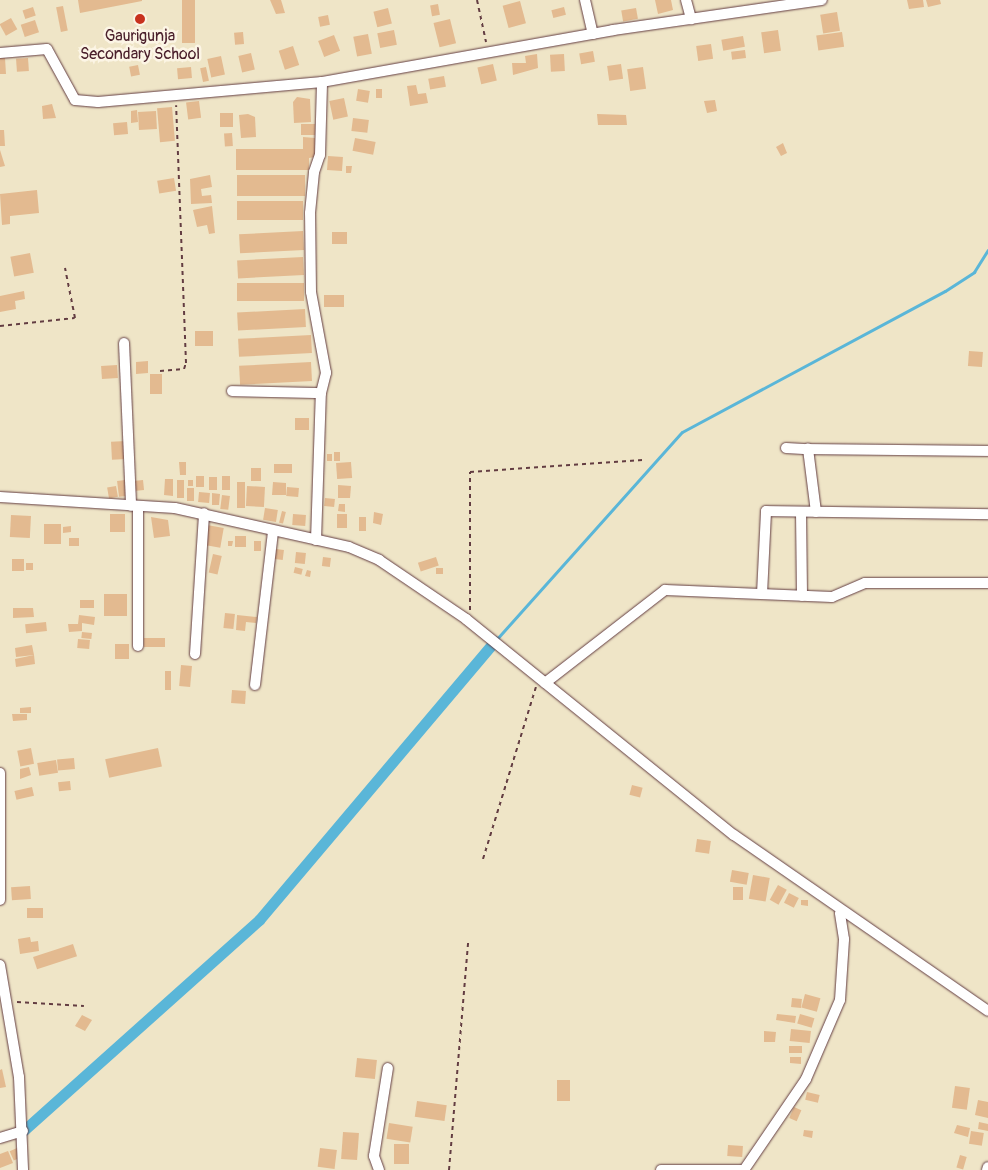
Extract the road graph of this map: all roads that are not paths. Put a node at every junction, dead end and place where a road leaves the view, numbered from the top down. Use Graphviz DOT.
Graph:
graph roads {
  1 [pos="585,0"];
  2 [pos="686,0"];
  3 [pos="822,0"];
  4 [pos="691,19"];
  5 [pos="593,34"];
  6 [pos="0,54"];
  7 [pos="322,82"];
  8 [pos="124,343"];
  9 [pos="232,391"];
  10 [pos="321,393"];
  11 [pos="786,448"];
  12 [pos="808,449"];
  13 [pos="988,451"];
  14 [pos="0,496"];
  15 [pos="135,506"];
  16 [pos="801,512"];
  17 [pos="816,512"];
  18 [pos="204,513"];
  19 [pos="988,514"];
  20 [pos="273,531"];
  21 [pos="316,540"];
  22 [pos="988,582"];
  23 [pos="762,594"];
  24 [pos="802,596"];
  25 [pos="138,646"];
  26 [pos="195,654"];
  27 [pos="542,680"];
  28 [pos="255,685"];
  29 [pos="0,773"];
  30 [pos="0,900"];
  31 [pos="840,913"];
  32 [pos="0,965"];
  33 [pos="988,1011"];
  34 [pos="388,1068"];
  35 [pos="23,1131"];
  36 [pos="0,1138"];
  37 [pos="23,1170"];
  38 [pos="379,1170"];
  39 [pos="661,1170"];
  40 [pos="744,1170"];
  1 -- 5 [label="street"];
  2 -- 4 [label="street"];
  3 -- 4 [label="street"];
  4 -- 5 [label="street"];
  5 -- 7 [label="street"];
  6 -- 7 [label="street"];
  7 -- 10 [label="street"];
  8 -- 15 [label="street"];
  9 -- 10 [label="street"];
  10 -- 21 [label="street"];
  11 -- 12 [label="street"];
  12 -- 13 [label="street"];
  12 -- 17 [label="street"];
  14 -- 15 [label="street"];
  15 -- 18 [label="street"];
  15 -- 25 [label="street"];
  16 -- 17 [label="street"];
  16 -- 23 [label="street"];
  16 -- 24 [label="street"];
  17 -- 19 [label="street"];
  18 -- 20 [label="street"];
  18 -- 26 [label="street"];
  20 -- 21 [label="street"];
  20 -- 28 [label="street"];
  21 -- 27 [label="street"];
  22 -- 24 [label="street"];
  23 -- 24 [label="street"];
  23 -- 27 [label="street"];
  27 -- 31 [label="street"];
  29 -- 30 [label="street"];
  31 -- 33 [label="street"];
  31 -- 40 [label="street"];
  32 -- 35 [label="street"];
  34 -- 38 [label="street"];
  35 -- 36 [label="street"];
  35 -- 37 [label="street"];
  39 -- 40 [label="street"];
}
